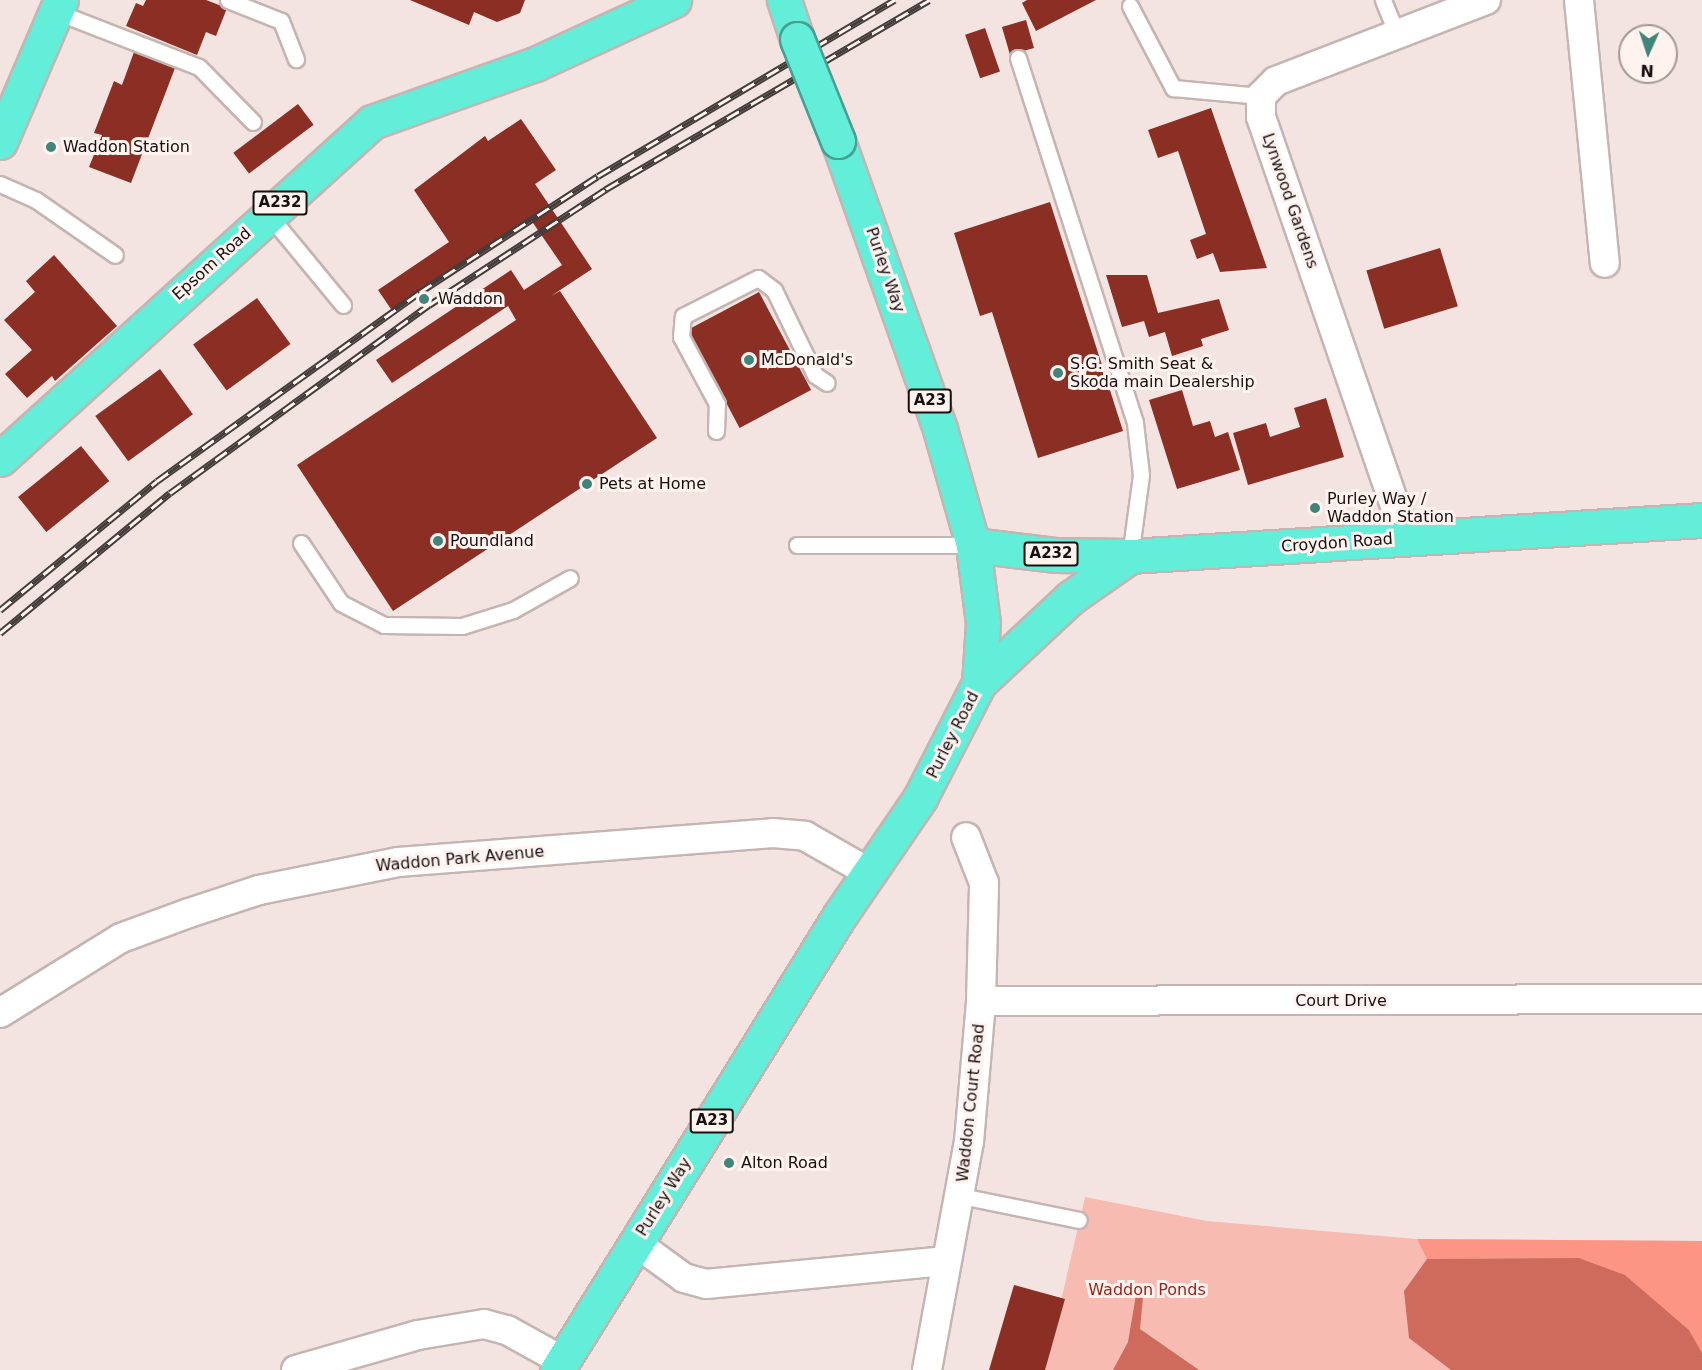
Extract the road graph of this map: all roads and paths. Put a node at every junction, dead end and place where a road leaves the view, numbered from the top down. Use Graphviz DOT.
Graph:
graph roads {
  1 [pos="228,0"];
  2 [pos="634,0"];
  3 [pos="674,0"];
  4 [pos="784,0"];
  5 [pos="1383,0"];
  6 [pos="1486,0"];
  7 [pos="1579,0"];
  8 [pos="59,6"];
  9 [pos="1130,6"];
  10 [pos="611,28"];
  11 [pos="1397,34"];
  12 [pos="1018,58"];
  13 [pos="296,59"];
  14 [pos="1261,96"];
  15 [pos="8,101"];
  16 [pos="253,122"];
  17 [pos="0,142"];
  18 [pos="0,184"];
  19 [pos="268,214"];
  20 [pos="115,255"];
  21 [pos="1605,262"];
  22 [pos="343,305"];
  23 [pos="827,383"];
  24 [pos="716,431"];
  25 [pos="0,459"];
  26 [pos="1702,520"];
  27 [pos="1406,538"];
  28 [pos="301,543"];
  29 [pos="973,545"];
  30 [pos="797,546"];
  31 [pos="1130,556"];
  32 [pos="570,579"];
  33 [pos="979,683"];
  34 [pos="966,837"];
  35 [pos="868,872"];
  36 [pos="1702,999"];
  37 [pos="981,1001"];
  38 [pos="0,1012"];
  39 [pos="961,1196"];
  40 [pos="1079,1220"];
  41 [pos="636,1243"];
  42 [pos="944,1261"];
  43 [pos="560,1365"];
  44 [pos="296,1370"];
  45 [pos="927,1370"];
  1 -- 13 [label="lane"];
  2 -- 10 [label="highway"];
  3 -- 10 [label="highway, Epsom Road / A232"];
  4 -- 29 [label="highway, Purley Way / A23, bridge"];
  5 -- 11 [label="lane"];
  6 -- 11 [label="street"];
  7 -- 21 [label="street"];
  8 -- 15 [label="highway"];
  8 -- 16 [label="lane"];
  9 -- 14 [label="lane"];
  10 -- 19 [label="highway, Epsom Road / A232"];
  11 -- 14 [label="street"];
  12 -- 31 [label="lane"];
  14 -- 27 [label="street, Lynwood Gardens"];
  15 -- 17 [label="highway"];
  18 -- 20 [label="lane"];
  19 -- 22 [label="lane"];
  19 -- 25 [label="highway, Epsom Road / A232"];
  23 -- 24 [label="lane"];
  26 -- 27 [label="highway, Croydon Road / A232"];
  27 -- 31 [label="highway, Croydon Road / A232"];
  28 -- 32 [label="lane"];
  29 -- 30 [label="lane"];
  29 -- 31 [label="highway, Croydon Road / A232"];
  29 -- 33 [label="highway, Purley Road / A23"];
  31 -- 33 [label="highway"];
  33 -- 35 [label="highway, Purley Road / A23"];
  34 -- 37 [label="street, Waddon Court Road"];
  35 -- 38 [label="street, Waddon Park Avenue"];
  35 -- 41 [label="highway, Purley Way / A23"];
  36 -- 37 [label="street, Court Drive"];
  37 -- 39 [label="street, Waddon Court Road"];
  39 -- 40 [label="lane"];
  39 -- 42 [label="street, Waddon Court Road"];
  41 -- 42 [label="street"];
  41 -- 43 [label="highway, Purley Way / A23"];
  42 -- 45 [label="street, Waddon Court Road"];
  43 -- 44 [label="street"];
}
